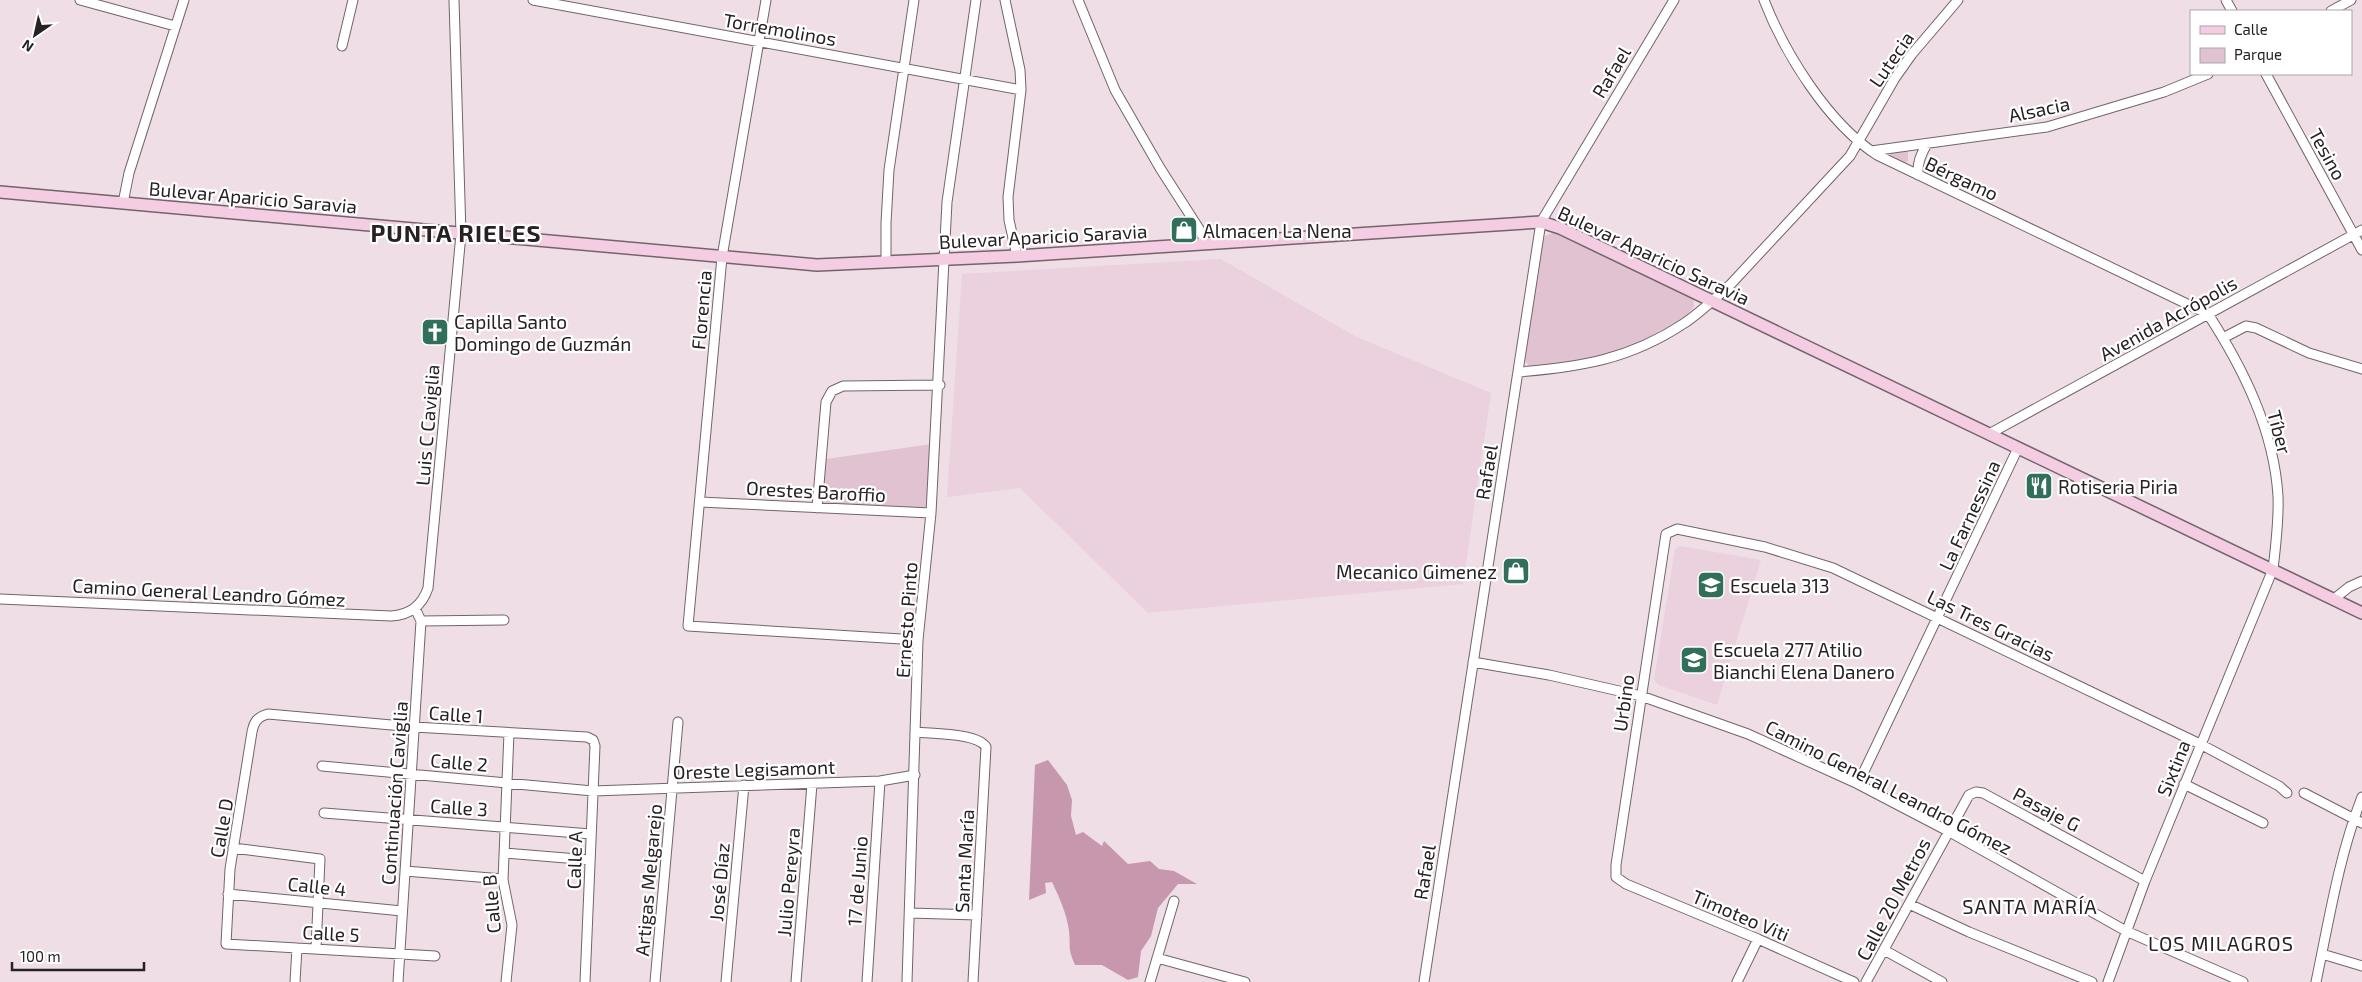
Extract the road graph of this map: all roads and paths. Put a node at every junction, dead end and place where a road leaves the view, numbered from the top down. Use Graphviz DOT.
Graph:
graph roads {
  1 [pos="80,0"];
  2 [pos="184,0"];
  3 [pos="353,0"];
  4 [pos="454,0"];
  5 [pos="533,0"];
  6 [pos="766,0"];
  7 [pos="914,0"];
  8 [pos="976,0"];
  9 [pos="1005,0"];
  10 [pos="1078,0"];
  11 [pos="1674,0"];
  12 [pos="1764,0"];
  13 [pos="1958,0"];
  14 [pos="2351,0"];
  15 [pos="2333,10"];
  16 [pos="175,26"];
  17 [pos="759,42"];
  18 [pos="342,46"];
  19 [pos="903,68"];
  20 [pos="2206,75"];
  21 [pos="2267,75"];
  22 [pos="964,80"];
  23 [pos="1021,90"];
  24 [pos="1859,144"];
  25 [pos="1927,144"];
  26 [pos="1871,151"];
  27 [pos="1918,175"];
  28 [pos="0,192"];
  29 [pos="123,203"];
  30 [pos="1541,222"];
  31 [pos="2358,232"];
  32 [pos="461,234"];
  33 [pos="1206,244"];
  34 [pos="2362,250"];
  35 [pos="1017,256"];
  36 [pos="722,257"];
  37 [pos="945,260"];
  38 [pos="886,261"];
  39 [pos="1712,301"];
  40 [pos="2208,314"];
  41 [pos="2223,338"];
  42 [pos="2362,369"];
  43 [pos="1519,372"];
  44 [pos="940,385"];
  45 [pos="1989,434"];
  46 [pos="2018,448"];
  47 [pos="700,502"];
  48 [pos="818,508"];
  49 [pos="931,513"];
  50 [pos="1666,534"];
  51 [pos="2273,568"];
  52 [pos="2362,581"];
  53 [pos="2334,598"];
  54 [pos="0,599"];
  55 [pos="416,608"];
  56 [pos="2362,612"];
  57 [pos="1939,617"];
  58 [pos="504,620"];
  59 [pos="421,621"];
  60 [pos="918,640"];
  61 [pos="1473,662"];
  62 [pos="1641,696"];
  63 [pos="257,719"];
  64 [pos="678,722"];
  65 [pos="414,727"];
  66 [pos="916,732"];
  67 [pos="509,734"];
  68 [pos="593,740"];
  69 [pos="2200,744"];
  70 [pos="322,766"];
  71 [pos="411,774"];
  72 [pos="915,775"];
  73 [pos="880,781"];
  74 [pos="506,783"];
  75 [pos="812,784"];
  76 [pos="1858,784"];
  77 [pos="2184,784"];
  78 [pos="744,786"];
  79 [pos="672,787"];
  80 [pos="593,791"];
  81 [pos="2287,793"];
  82 [pos="2304,793"];
  83 [pos="2362,797"];
  84 [pos="324,813"];
  85 [pos="408,820"];
  86 [pos="2358,821"];
  87 [pos="2263,823"];
  88 [pos="505,827"];
  89 [pos="1948,831"];
  90 [pos="591,834"];
  91 [pos="233,848"];
  92 [pos="504,854"];
  93 [pos="590,860"];
  94 [pos="405,871"];
  95 [pos="1616,876"];
  96 [pos="503,879"];
  97 [pos="2144,880"];
  98 [pos="228,894"];
  99 [pos="1174,901"];
  100 [pos="317,902"];
  101 [pos="1909,904"];
  102 [pos="402,912"];
  103 [pos="910,914"];
  104 [pos="977,915"];
  105 [pos="2126,931"];
  106 [pos="1758,939"];
  107 [pos="226,944"];
  108 [pos="297,948"];
  109 [pos="316,949"];
  110 [pos="1884,950"];
  111 [pos="400,953"];
  112 [pos="2322,954"];
  113 [pos="435,956"];
  114 [pos="1157,958"];
  115 [pos="2362,966"];
  116 [pos="295,982"];
  117 [pos="398,982"];
  118 [pos="506,982"];
  119 [pos="585,982"];
  120 [pos="655,982"];
  121 [pos="726,982"];
  122 [pos="796,982"];
  123 [pos="867,982"];
  124 [pos="907,982"];
  125 [pos="973,982"];
  126 [pos="1150,982"];
  127 [pos="1245,982"];
  128 [pos="1424,982"];
  129 [pos="1736,982"];
  130 [pos="1854,982"];
  131 [pos="1866,982"];
  132 [pos="1942,982"];
  133 [pos="2092,982"];
  134 [pos="2108,982"];
  135 [pos="2243,982"];
  136 [pos="2316,982"];
  1 -- 16 [label="street"];
  2 -- 16 [label="street"];
  3 -- 18 [label="street"];
  4 -- 32 [label="street, Luis C Caviglia"];
  5 -- 17 [label="street, Torremolinos"];
  6 -- 17 [label="street, Florencia"];
  7 -- 19 [label="street"];
  8 -- 22 [label="street, Ernesto Pinto"];
  9 -- 23 [label="street"];
  10 -- 33 [label="street"];
  11 -- 30 [label="street, Rafael"];
  12 -- 24 [label="street, Bérgamo"];
  13 -- 24 [label="street, Lutecia"];
  14 -- 15 [label="street"];
  16 -- 29 [label="street"];
  17 -- 19 [label="street, Torremolinos"];
  17 -- 36 [label="street, Florencia"];
  19 -- 22 [label="street, Torremolinos"];
  19 -- 38 [label="street"];
  20 -- 25 [label="street, Alsacia"];
  21 -- 31 [label="street, Tesino"];
  22 -- 23 [label="street, Torremolinos"];
  22 -- 37 [label="street, Ernesto Pinto"];
  23 -- 35 [label="street"];
  24 -- 26 [label="street, Bérgamo"];
  24 -- 39 [label="street"];
  25 -- 26 [label="street, Alsacia"];
  25 -- 27 [label="street"];
  26 -- 27 [label="street, Bérgamo"];
  27 -- 40 [label="street, Bérgamo"];
  28 -- 29 [label="street, Bulevar Aparicio Saravia"];
  29 -- 32 [label="street, Bulevar Aparicio Saravia"];
  30 -- 33 [label="street, Bulevar Aparicio Saravia"];
  30 -- 39 [label="street, Bulevar Aparicio Saravia"];
  30 -- 43 [label="street, Rafael"];
  31 -- 34 [label="street, Tesino"];
  31 -- 40 [label="street, Avenida Acrópolis"];
  32 -- 36 [label="street, Bulevar Aparicio Saravia"];
  32 -- 55 [label="street, Luis C Caviglia"];
  33 -- 35 [label="street, Bulevar Aparicio Saravia"];
  35 -- 37 [label="street, Bulevar Aparicio Saravia"];
  36 -- 38 [label="street, Bulevar Aparicio Saravia"];
  36 -- 47 [label="street, Florencia"];
  37 -- 38 [label="street, Bulevar Aparicio Saravia"];
  37 -- 44 [label="street, Ernesto Pinto"];
  39 -- 43 [label="street"];
  39 -- 45 [label="street, Bulevar Aparicio Saravia"];
  40 -- 41 [label="street, Tíber"];
  40 -- 45 [label="street, Avenida Acrópolis"];
  41 -- 42 [label="street"];
  41 -- 51 [label="street, Tíber"];
  43 -- 61 [label="street, Rafael"];
  44 -- 48 [label="street"];
  44 -- 49 [label="street, Ernesto Pinto"];
  45 -- 46 [label="street, Bulevar Aparicio Saravia"];
  46 -- 51 [label="street, Bulevar Aparicio Saravia"];
  46 -- 57 [label="street, La Farnessina"];
  47 -- 48 [label="street, Orestes Baroffio"];
  47 -- 60 [label="street, Florencia"];
  48 -- 49 [label="street, Orestes Baroffio"];
  49 -- 60 [label="street, Ernesto Pinto"];
  50 -- 57 [label="street, Las Tres Gracias"];
  50 -- 62 [label="street, Urbino"];
  51 -- 53 [label="street, Bulevar Aparicio Saravia"];
  51 -- 69 [label="street, Sixtina"];
  52 -- 53 [label="street"];
  53 -- 56 [label="street, Bulevar Aparicio Saravia"];
  54 -- 55 [label="street, Camino General Leandro Gómez"];
  55 -- 59 [label="street, Continuación Caviglia"];
  57 -- 69 [label="street, Las Tres Gracias"];
  57 -- 76 [label="street, La Farnessina"];
  58 -- 59 [label="street"];
  59 -- 65 [label="street, Continuación Caviglia"];
  60 -- 66 [label="street, Ernesto Pinto"];
  61 -- 62 [label="street, Camino General Leandro Gómez"];
  61 -- 128 [label="street, Rafael"];
  62 -- 76 [label="street, Camino General Leandro Gómez"];
  62 -- 95 [label="street, Urbino"];
  63 -- 65 [label="street, Calle 1"];
  63 -- 91 [label="street, Calle D"];
  64 -- 79 [label="street, Artigas Melgarejo"];
  65 -- 67 [label="street, Calle 1"];
  65 -- 71 [label="street, Continuación Caviglia"];
  66 -- 72 [label="street, Ernesto Pinto"];
  66 -- 104 [label="street, Santa María"];
  67 -- 68 [label="street, Calle 1"];
  67 -- 74 [label="street, Calle B"];
  68 -- 80 [label="street, Calle A"];
  69 -- 77 [label="street, Sixtina"];
  69 -- 81 [label="street, Las Tres Gracias"];
  70 -- 71 [label="street, Calle 2"];
  71 -- 74 [label="street, Calle 2"];
  71 -- 85 [label="street, Continuación Caviglia"];
  72 -- 73 [label="street, Oreste Legisamont"];
  72 -- 103 [label="street, Ernesto Pinto"];
  73 -- 75 [label="street, Oreste Legisamont"];
  73 -- 123 [label="street, 17 de Junio"];
  74 -- 80 [label="street, Calle 2"];
  74 -- 88 [label="street, Calle B"];
  75 -- 78 [label="street, Oreste Legisamont"];
  75 -- 122 [label="street, Julio Pereyra"];
  76 -- 89 [label="street, Camino General Leandro Gómez"];
  77 -- 87 [label="street"];
  77 -- 97 [label="street, Sixtina"];
  78 -- 79 [label="street, Oreste Legisamont"];
  78 -- 121 [label="street, José Díaz"];
  79 -- 80 [label="street, Oreste Legisamont"];
  79 -- 120 [label="street, Artigas Melgarejo"];
  80 -- 90 [label="street, Calle A"];
  82 -- 86 [label="street"];
  83 -- 86 [label="street"];
  84 -- 85 [label="street, Calle 3"];
  85 -- 88 [label="street, Calle 3"];
  85 -- 94 [label="street, Continuación Caviglia"];
  86 -- 112 [label="street"];
  88 -- 90 [label="street, Calle 3"];
  88 -- 92 [label="street, Calle B"];
  89 -- 97 [label="street, Pasaje G"];
  89 -- 101 [label="street, Calle 20 Metros"];
  89 -- 105 [label="street, Camino General Leandro Gómez"];
  90 -- 93 [label="street, Calle A"];
  91 -- 98 [label="street, Calle D"];
  91 -- 100 [label="street"];
  92 -- 93 [label="street"];
  92 -- 96 [label="street, Calle B"];
  93 -- 119 [label="street, Calle A"];
  94 -- 96 [label="street"];
  94 -- 102 [label="street, Continuación Caviglia"];
  95 -- 106 [label="street, Timoteo Viti"];
  96 -- 118 [label="street, Calle B"];
  97 -- 105 [label="street, Sixtina"];
  98 -- 100 [label="street, Calle 4"];
  98 -- 107 [label="street, Calle D"];
  99 -- 114 [label="street"];
  100 -- 102 [label="street, Calle 4"];
  100 -- 109 [label="street"];
  101 -- 110 [label="street, Calle 20 Metros"];
  101 -- 133 [label="street"];
  102 -- 111 [label="street, Continuación Caviglia"];
  103 -- 104 [label="street"];
  103 -- 124 [label="street, Ernesto Pinto"];
  104 -- 125 [label="street, Santa María"];
  105 -- 134 [label="street, Sixtina"];
  105 -- 135 [label="street, Camino General Leandro Gómez"];
  106 -- 129 [label="street"];
  106 -- 130 [label="street, Timoteo Viti"];
  107 -- 108 [label="street, Calle 5"];
  108 -- 109 [label="street, Calle 5"];
  108 -- 116 [label="street"];
  109 -- 111 [label="street, Calle 5"];
  110 -- 131 [label="street, Calle 20 Metros"];
  110 -- 132 [label="street"];
  111 -- 113 [label="street, Calle 5"];
  111 -- 117 [label="street, Continuación Caviglia"];
  112 -- 115 [label="street"];
  112 -- 136 [label="street"];
  114 -- 126 [label="street"];
  114 -- 127 [label="street"];
}
